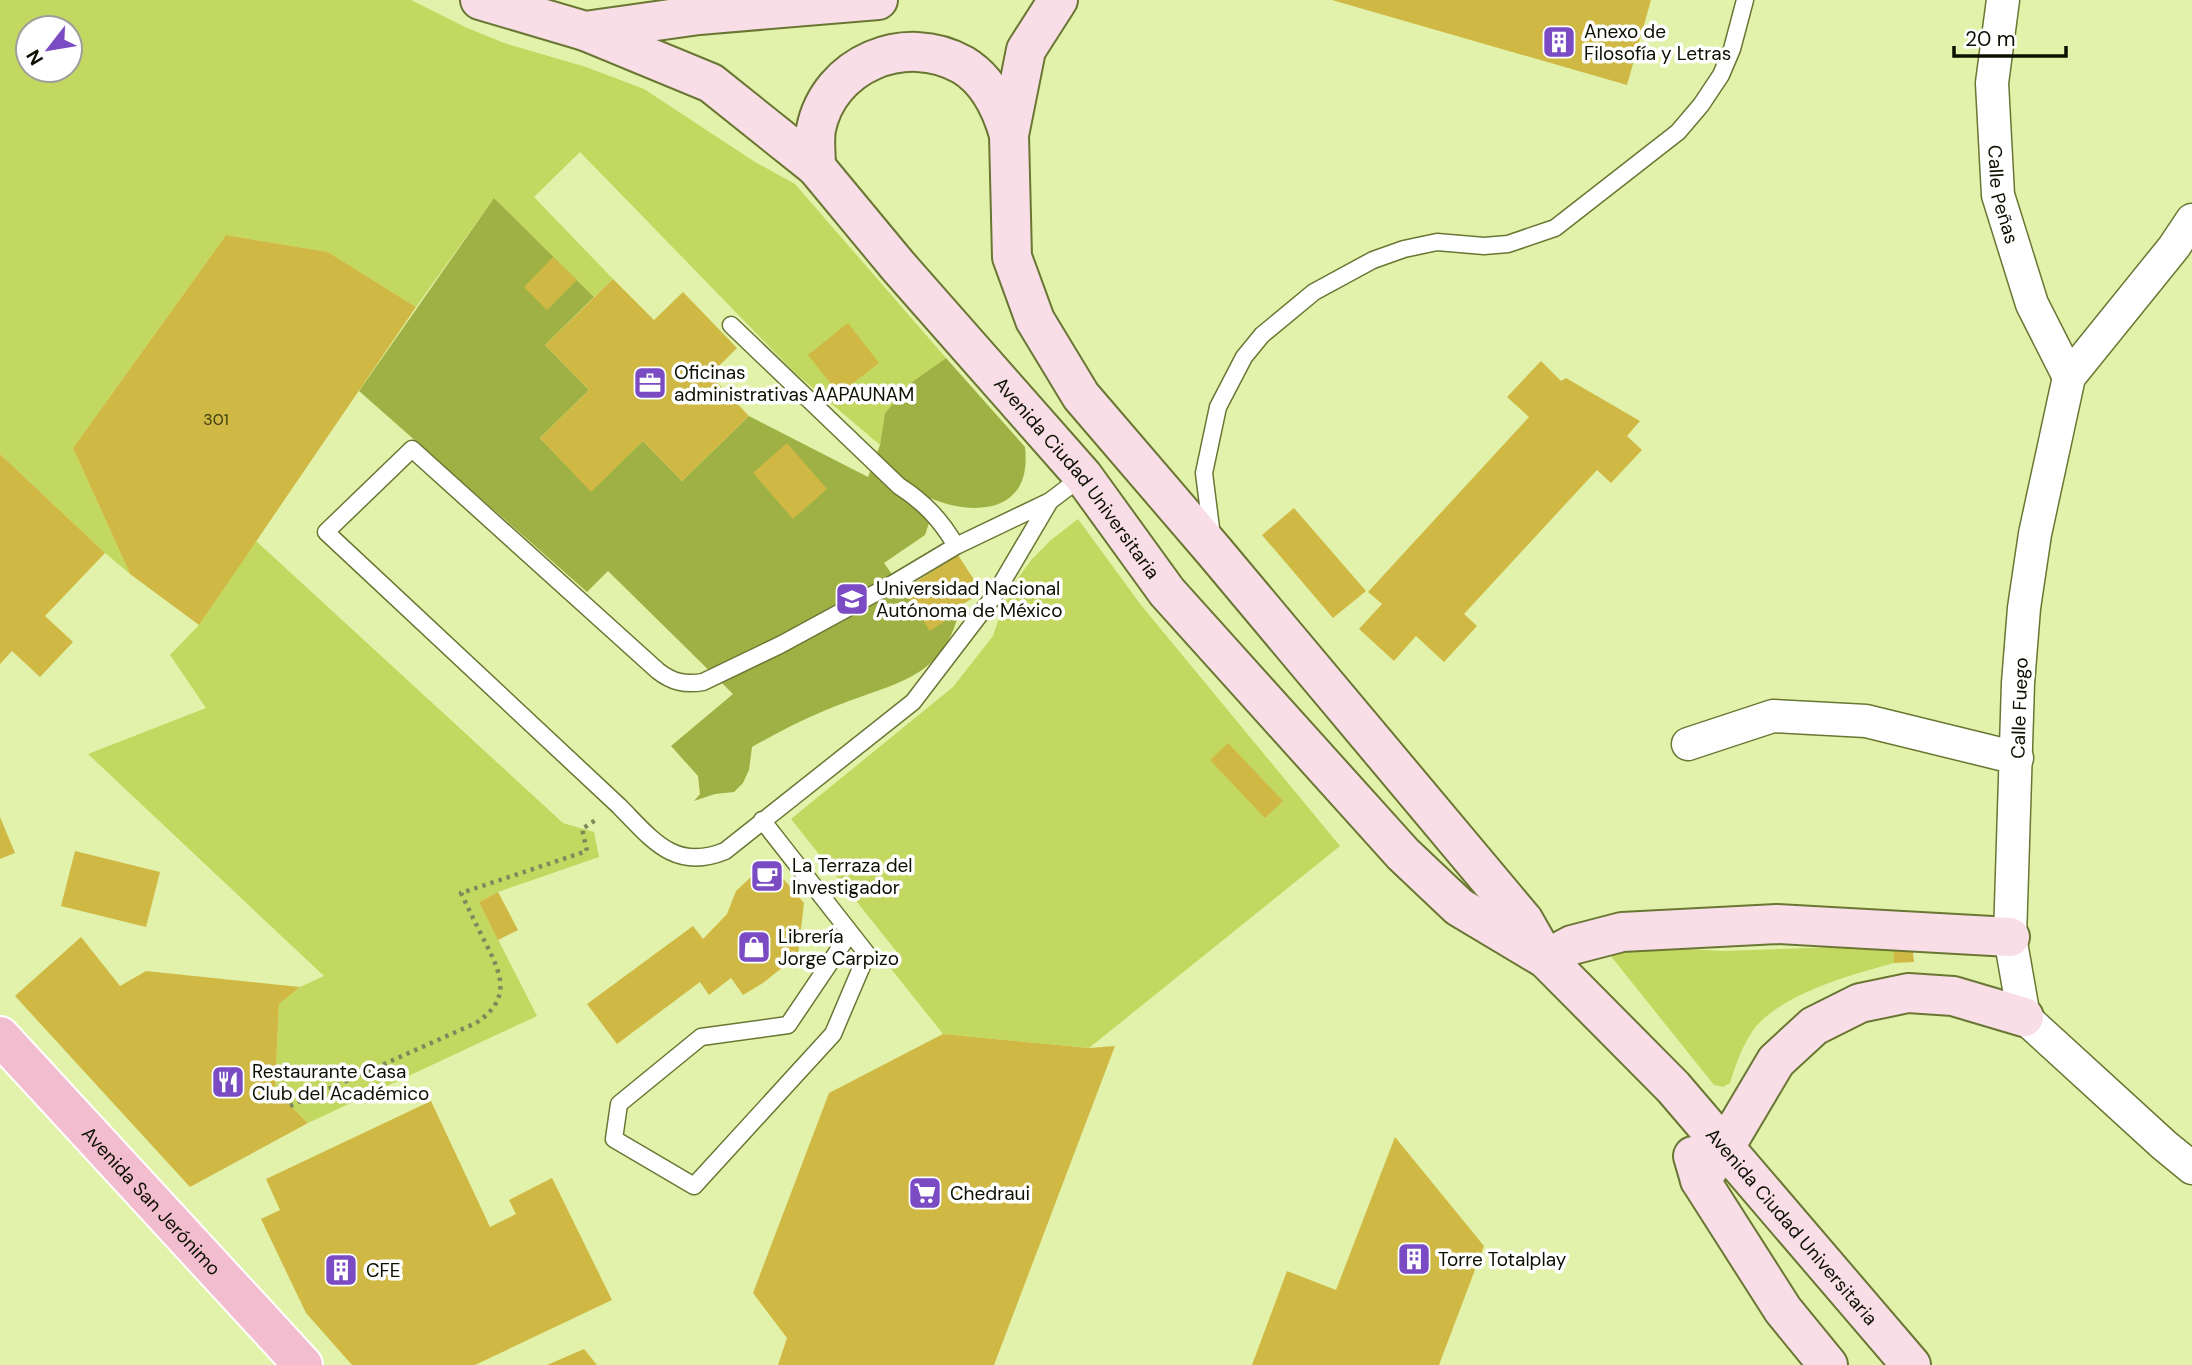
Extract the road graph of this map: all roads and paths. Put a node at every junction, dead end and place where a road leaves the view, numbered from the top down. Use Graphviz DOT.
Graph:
graph roads {
  1 [pos="480,0"];
  2 [pos="877,0"];
  3 [pos="1058,0"];
  4 [pos="1745,0"];
  5 [pos="2003,0"];
  6 [pos="585,31"];
  7 [pos="1009,135"];
  8 [pos="816,167"];
  9 [pos="2192,220"];
  10 [pos="732,325"];
  11 [pos="2069,377"];
  12 [pos="1083,476"];
  13 [pos="1050,500"];
  14 [pos="956,546"];
  15 [pos="1214,551"];
  16 [pos="1688,744"];
  17 [pos="2017,758"];
  18 [pos="619,806"];
  19 [pos="762,820"];
  20 [pos="850,933"];
  21 [pos="2010,937"];
  22 [pos="1546,959"];
  23 [pos="2024,1017"];
  24 [pos="0,1036"];
  25 [pos="1673,1087"];
  26 [pos="290,1106"];
  27 [pos="1725,1147"];
  28 [pos="2192,1168"];
  29 [pos="1700,1180"];
  30 [pos="303,1365"];
  31 [pos="1828,1365"];
  32 [pos="1910,1365"];
  1 -- 6 [label="street, Avenida Ciudad Universitaria"];
  2 -- 6 [label="street"];
  3 -- 7 [label="street, Avenida Ciudad Universitaria"];
  4 -- 15 [label="lane"];
  5 -- 11 [label="street, Calle Peñas"];
  6 -- 8 [label="street, Avenida Ciudad Universitaria"];
  7 -- 8 [label="street"];
  7 -- 15 [label="street, Avenida Ciudad Universitaria"];
  8 -- 12 [label="street, Avenida Ciudad Universitaria"];
  9 -- 11 [label="street, Calle Fuego"];
  10 -- 14 [label="lane"];
  11 -- 17 [label="street, Calle Fuego"];
  12 -- 13 [label="lane"];
  12 -- 22 [label="street, Avenida Ciudad Universitaria"];
  13 -- 14 [label="lane"];
  13 -- 19 [label="lane"];
  14 -- 18 [label="lane"];
  15 -- 22 [label="street, Avenida Ciudad Universitaria"];
  16 -- 17 [label="street"];
  17 -- 21 [label="street, Calle Fuego"];
  18 -- 19 [label="lane"];
  18 -- 26 [label="path"];
  19 -- 20 [label="lane"];
  20 -- 20 [label="lane"];
  21 -- 22 [label="street"];
  21 -- 23 [label="street, Calle Fuego"];
  22 -- 25 [label="street, Avenida Ciudad Universitaria"];
  23 -- 27 [label="street"];
  23 -- 28 [label="street"];
  24 -- 30 [label="main road, Avenida San Jerónimo"];
  25 -- 27 [label="street, Avenida Ciudad Universitaria"];
  25 -- 29 [label="street, Avenida Ciudad Universitaria"];
  27 -- 29 [label="street"];
  27 -- 32 [label="street, Avenida Ciudad Universitaria"];
  29 -- 31 [label="street, Avenida Ciudad Universitaria"];
}
